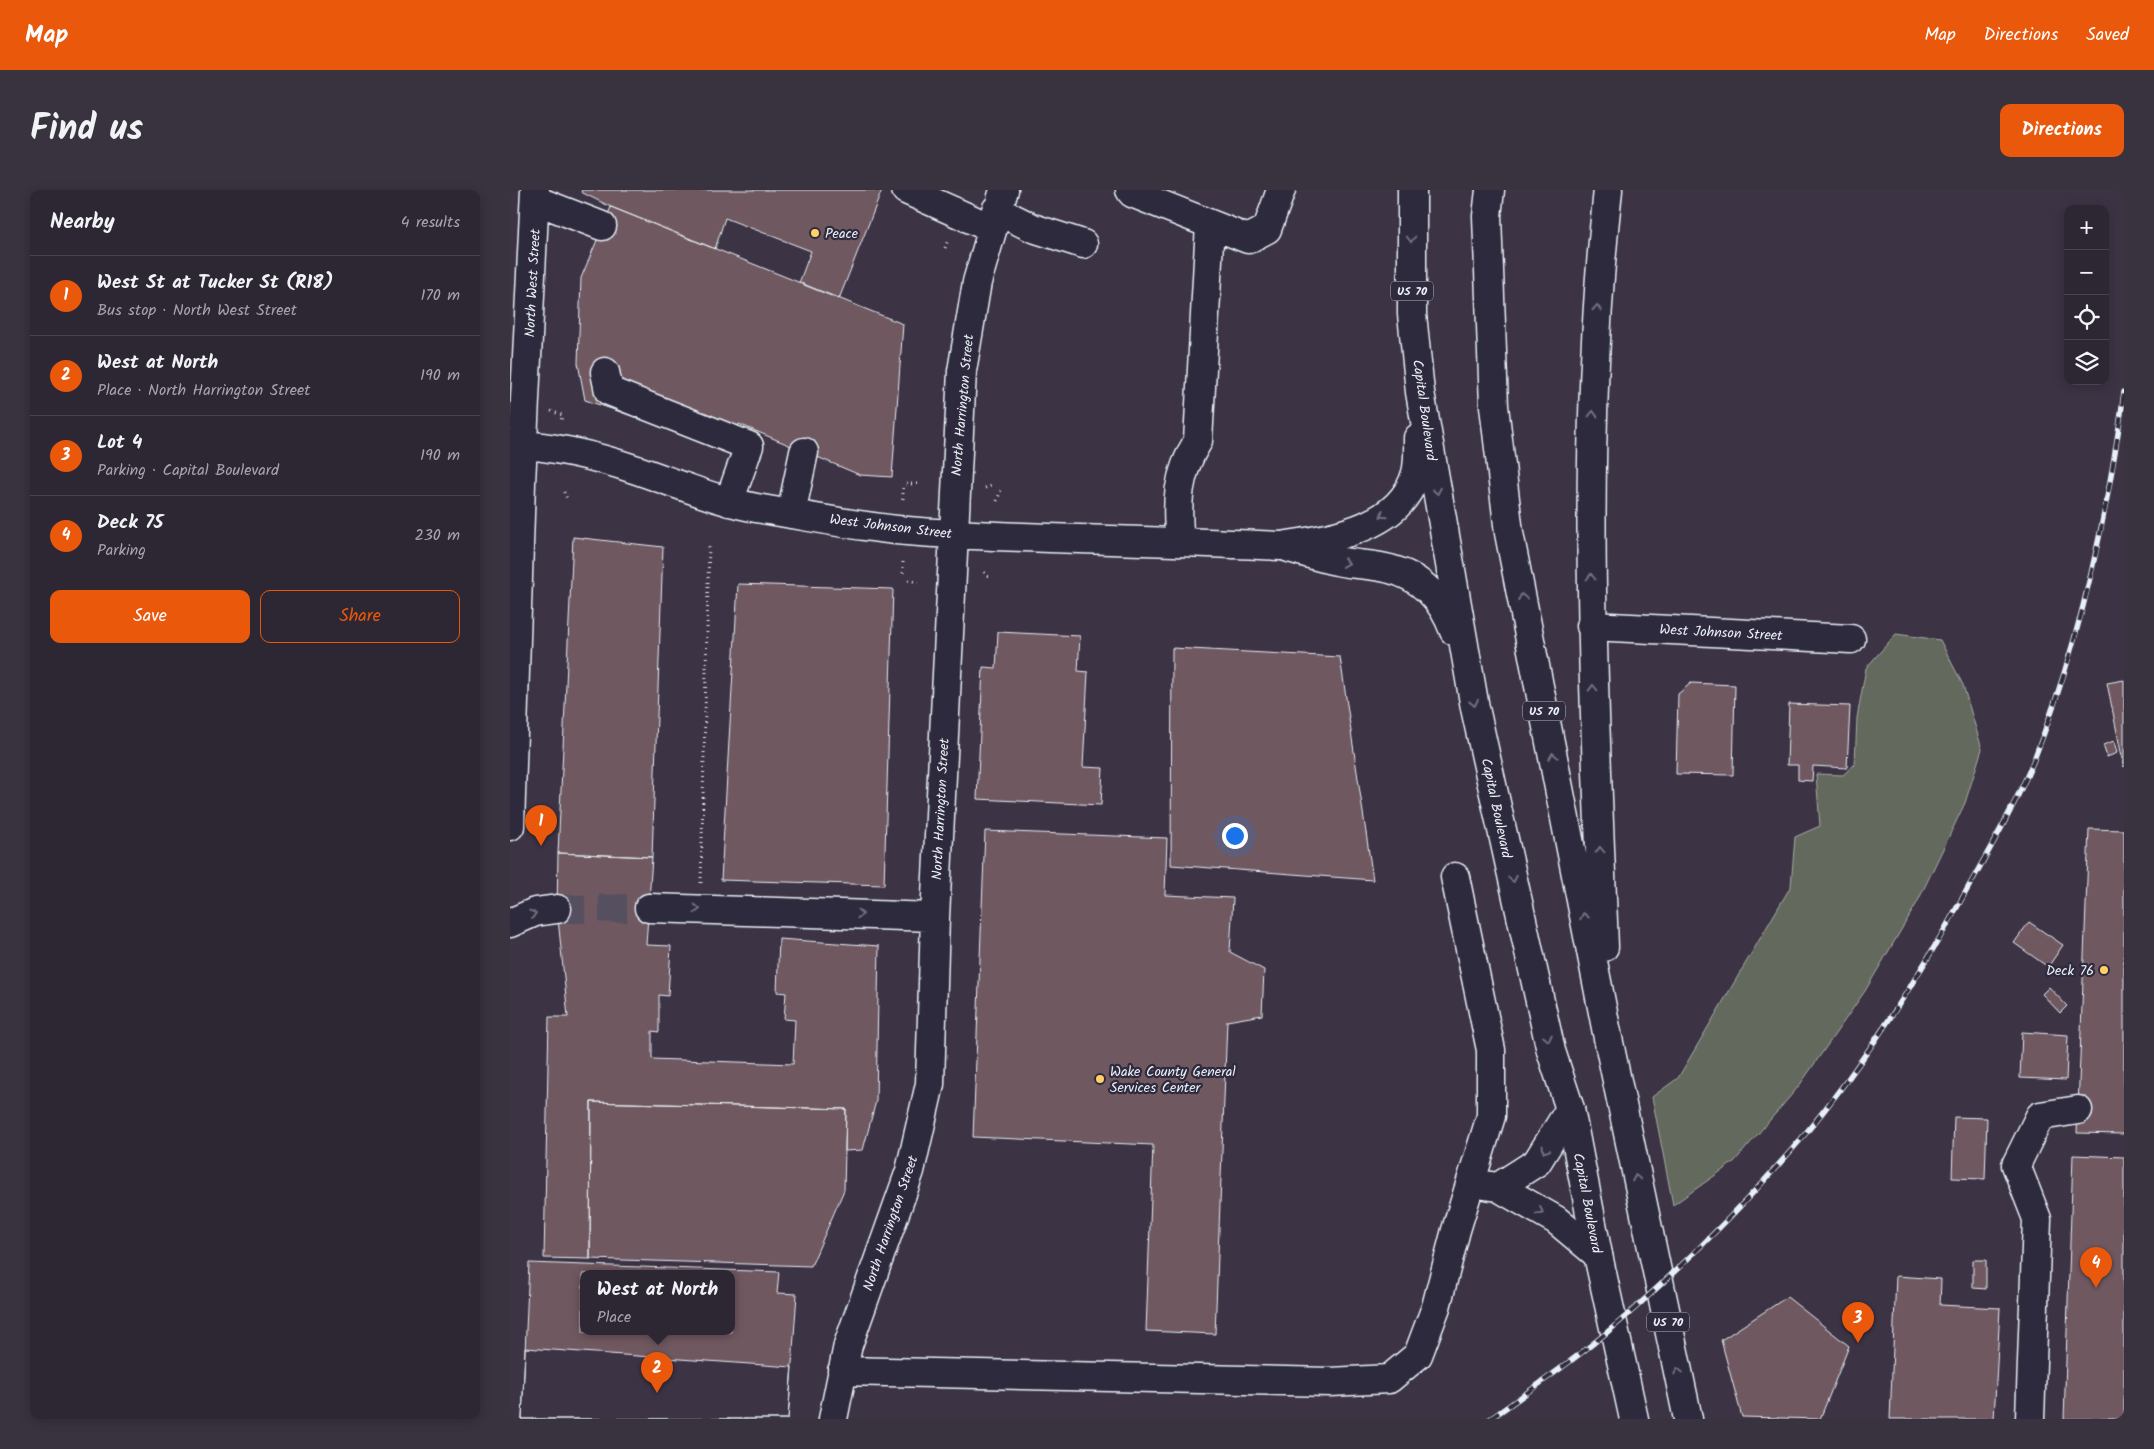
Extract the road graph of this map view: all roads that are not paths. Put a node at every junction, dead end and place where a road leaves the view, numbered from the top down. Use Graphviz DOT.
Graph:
graph roads {
  1 [pos="906,190"];
  2 [pos="1130,190"];
  3 [pos="1281,190"];
  4 [pos="1412,190"];
  5 [pos="1490,190"];
  6 [pos="1608,190"];
  7 [pos="535,195"];
  8 [pos="997,210"];
  9 [pos="1210,224"];
  10 [pos="602,226"];
  11 [pos="1083,244"];
  12 [pos="605,372"];
  13 [pos="1420,392"];
  14 [pos="517,444"];
  15 [pos="804,452"];
  16 [pos="729,502"];
  17 [pos="791,514"];
  18 [pos="954,534"];
  19 [pos="1180,542"];
  20 [pos="1282,546"];
  21 [pos="1591,626"];
  22 [pos="1851,638"];
  23 [pos="1467,662"];
  24 [pos="510,826"];
  25 [pos="1455,878"];
  26 [pos="648,908"];
  27 [pos="557,909"];
  28 [pos="935,917"];
  29 [pos="510,923"];
  30 [pos="1608,1038"];
  31 [pos="1570,1109"];
  32 [pos="2078,1110"];
  33 [pos="1484,1185"];
  34 [pos="1598,1255"];
  35 [pos="842,1371"];
  36 [pos="833,1419"];
  37 [pos="1634,1419"];
  38 [pos="1688,1419"];
  39 [pos="2030,1419"];
  1 -- 8 [label="main road"];
  2 -- 9 [label="main road"];
  3 -- 9 [label="main road"];
  4 -- 13 [label="main road, Capital Boulevard / US 70, one-way"];
  30 -- 5 [label="main road, US 70, one-way"];
  21 -- 6 [label="main road, one-way"];
  7 -- 10 [label="main road"];
  7 -- 14 [label="main road, North West Street"];
  8 -- 11 [label="main road"];
  8 -- 18 [label="main road, North Harrington Street"];
  9 -- 19 [label="main road"];
  12 -- 16 [label="main road"];
  13 -- 20 [label="main road, one-way"];
  13 -- 23 [label="main road, Capital Boulevard / US 70, one-way"];
  14 -- 16 [label="main road, West Johnson Street"];
  14 -- 24 [label="main road, North West Street"];
  15 -- 17 [label="main road"];
  16 -- 17 [label="main road, West Johnson Street"];
  17 -- 18 [label="main road, West Johnson Street"];
  18 -- 19 [label="main road, West Johnson Street"];
  18 -- 28 [label="main road, North Harrington Street"];
  19 -- 20 [label="main road, West Johnson Street"];
  20 -- 23 [label="main road, one-way"];
  21 -- 22 [label="main road, West Johnson Street"];
  30 -- 21 [label="main road, one-way"];
  23 -- 31 [label="main road, Capital Boulevard / US 70, one-way"];
  25 -- 33 [label="main road"];
  26 -- 28 [label="main road, one-way"];
  29 -- 27 [label="main road, one-way"];
  28 -- 35 [label="main road, North Harrington Street"];
  38 -- 30 [label="main road, US 70, one-way"];
  31 -- 33 [label="main road, one-way"];
  31 -- 34 [label="main road, Capital Boulevard / US 70"];
  32 -- 39 [label="main road"];
  33 -- 34 [label="main road, one-way"];
  33 -- 35 [label="main road"];
  34 -- 37 [label="main road, Capital Boulevard / US 70"];
  35 -- 36 [label="main road, North Harrington Street"];
}
